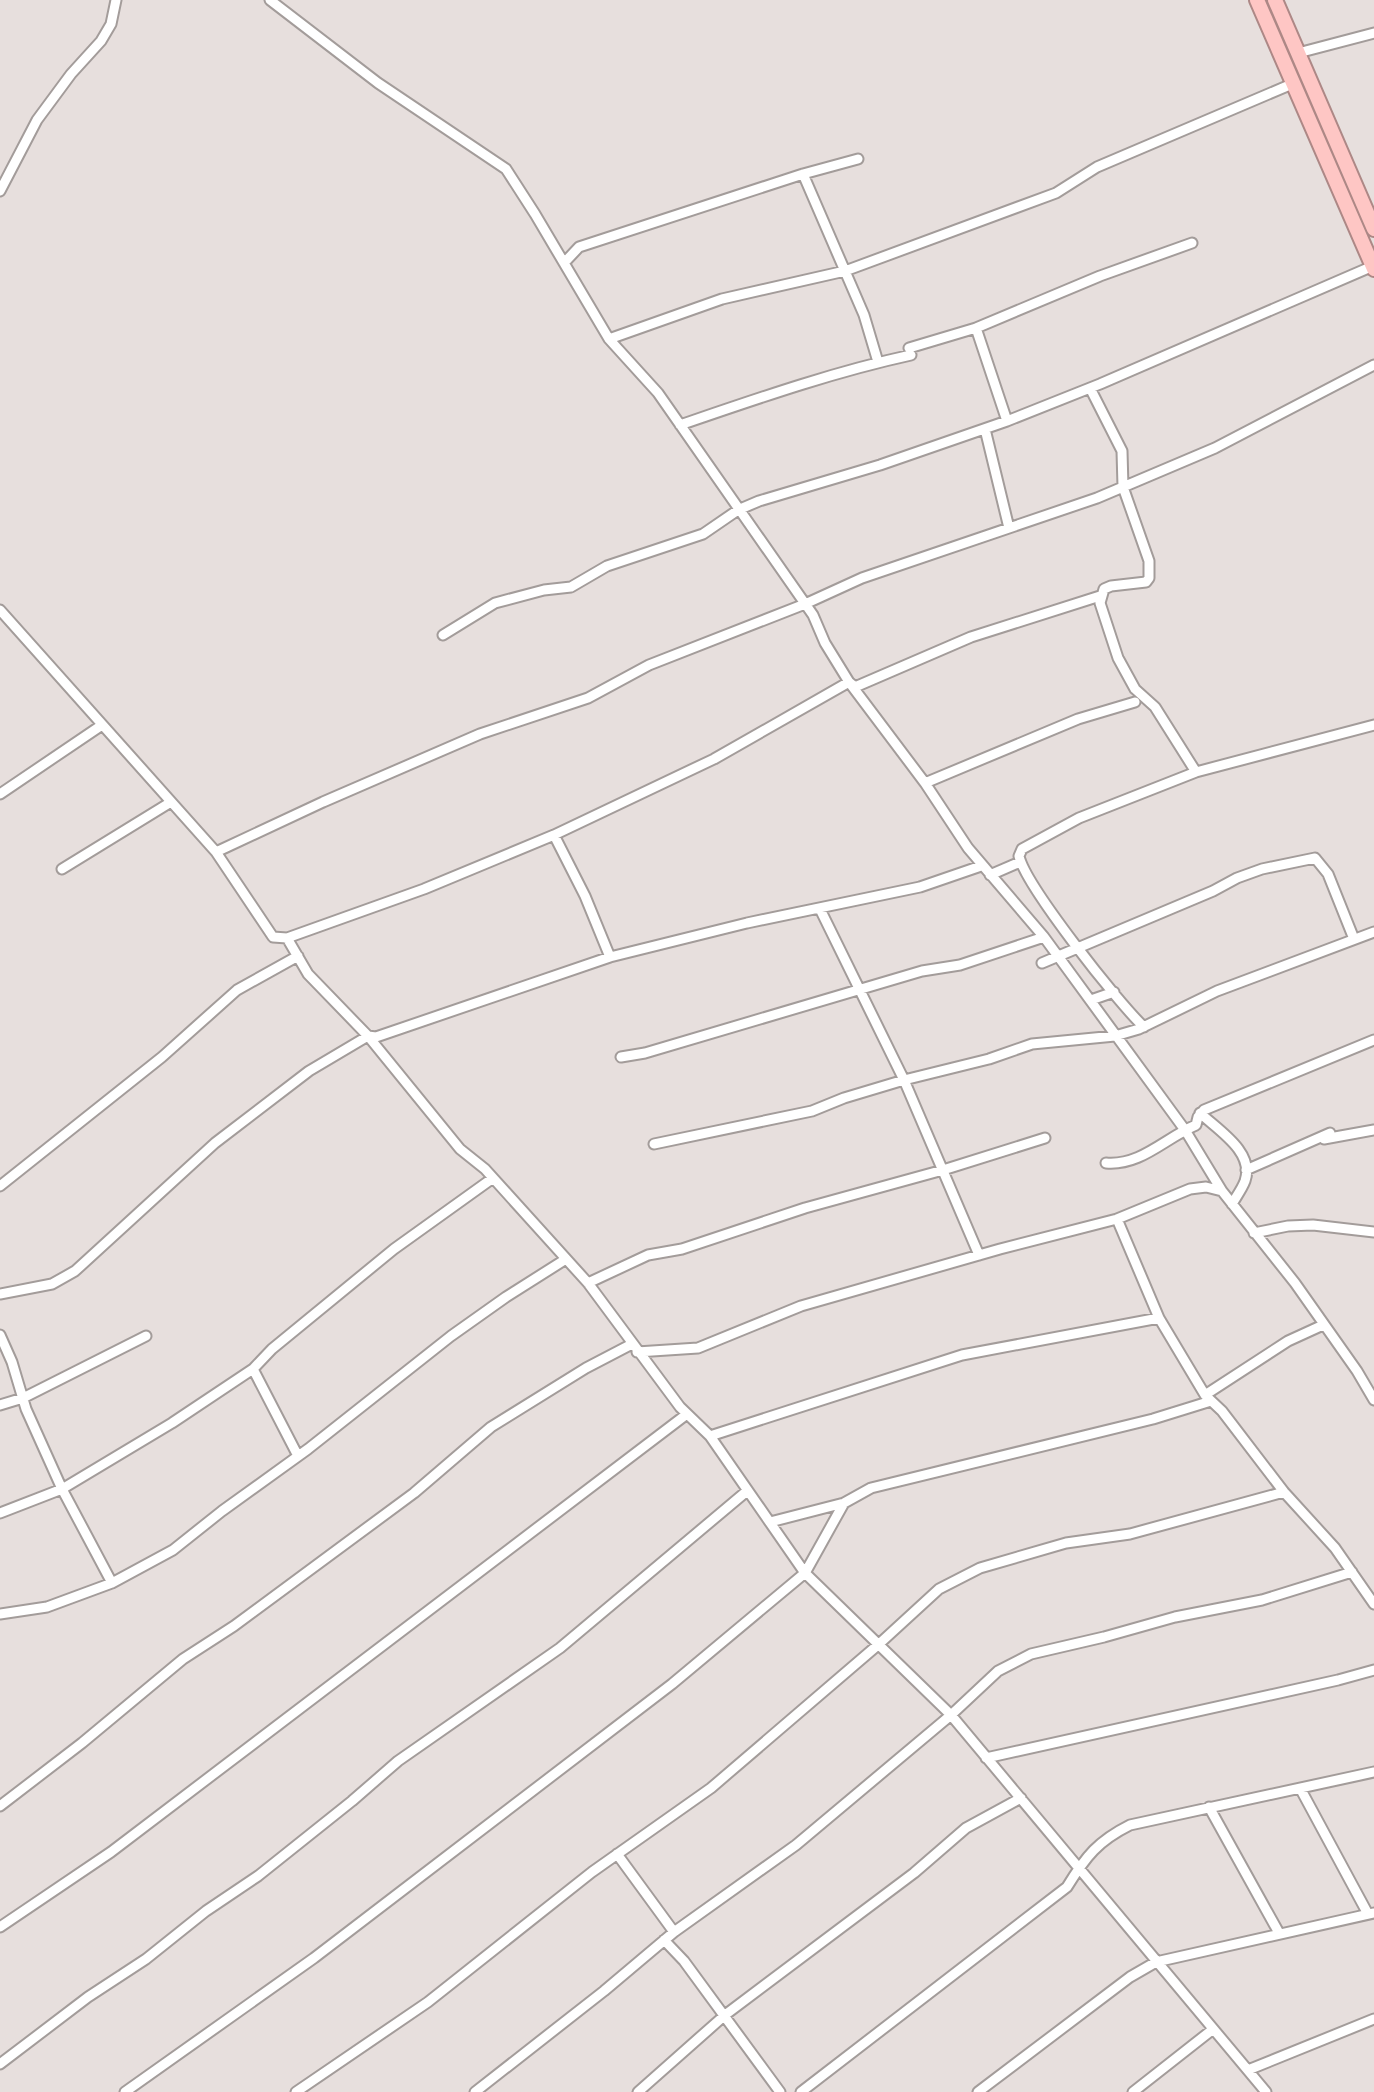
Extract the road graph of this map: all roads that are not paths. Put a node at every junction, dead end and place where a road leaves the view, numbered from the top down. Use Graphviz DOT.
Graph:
graph roads {
  1 [pos="116,0"];
  2 [pos="270,0"];
  3 [pos="1257,0"];
  4 [pos="1275,0"];
  5 [pos="1374,33"];
  6 [pos="1298,53"];
  7 [pos="1292,84"];
  8 [pos="858,159"];
  9 [pos="803,174"];
  10 [pos="0,191"];
  11 [pos="1374,229"];
  12 [pos="1192,243"];
  13 [pos="564,263"];
  14 [pos="1373,268"];
  15 [pos="845,271"];
  16 [pos="976,328"];
  17 [pos="609,339"];
  18 [pos="878,362"];
  19 [pos="1374,365"];
  20 [pos="1090,388"];
  21 [pos="1007,421"];
  22 [pos="680,425"];
  23 [pos="985,429"];
  24 [pos="1123,487"];
  25 [pos="738,510"];
  26 [pos="1009,528"];
  27 [pos="1100,596"];
  28 [pos="805,604"];
  29 [pos="1,613"];
  30 [pos="443,635"];
  31 [pos="849,682"];
  32 [pos="1135,702"];
  33 [pos="102,725"];
  34 [pos="1374,725"];
  35 [pos="1196,772"];
  36 [pos="925,783"];
  37 [pos="0,794"];
  38 [pos="171,802"];
  39 [pos="554,835"];
  40 [pos="216,852"];
  41 [pos="1020,862"];
  42 [pos="981,866"];
  43 [pos="62,869"];
  44 [pos="990,875"];
  45 [pos="1199,890"];
  46 [pos="820,909"];
  47 [pos="1374,932"];
  48 [pos="1044,937"];
  49 [pos="287,938"];
  50 [pos="1354,939"];
  51 [pos="1078,946"];
  52 [pos="298,956"];
  53 [pos="610,957"];
  54 [pos="1059,957"];
  55 [pos="1042,963"];
  56 [pos="857,989"];
  57 [pos="1114,992"];
  58 [pos="1091,1000"];
  59 [pos="1144,1027"];
  60 [pos="368,1036"];
  61 [pos="1115,1036"];
  62 [pos="1374,1040"];
  63 [pos="621,1057"];
  64 [pos="904,1080"];
  65 [pos="1200,1113"];
  66 [pos="1210,1122"];
  67 [pos="1196,1125"];
  68 [pos="1185,1130"];
  69 [pos="1374,1130"];
  70 [pos="1330,1133"];
  71 [pos="1045,1138"];
  72 [pos="1309,1142"];
  73 [pos="654,1144"];
  74 [pos="1106,1163"];
  75 [pos="943,1170"];
  76 [pos="1246,1170"];
  77 [pos="493,1178"];
  78 [pos="0,1186"];
  79 [pos="1222,1191"];
  80 [pos="1232,1204"];
  81 [pos="1117,1219"];
  82 [pos="1374,1232"];
  83 [pos="1254,1233"];
  84 [pos="979,1255"];
  85 [pos="566,1259"];
  86 [pos="588,1283"];
  87 [pos="0,1294"];
  88 [pos="1159,1318"];
  89 [pos="1323,1325"];
  90 [pos="0,1335"];
  91 [pos="146,1336"];
  92 [pos="634,1348"];
  93 [pos="253,1369"];
  94 [pos="1374,1379"];
  95 [pos="1364,1385"];
  96 [pos="23,1398"];
  97 [pos="1208,1398"];
  98 [pos="1374,1400"];
  99 [pos="0,1405"];
  100 [pos="687,1414"];
  101 [pos="710,1436"];
  102 [pos="298,1456"];
  103 [pos="62,1489"];
  104 [pos="747,1491"];
  105 [pos="1284,1492"];
  106 [pos="844,1503"];
  107 [pos="0,1513"];
  108 [pos="770,1522"];
  109 [pos="1352,1572"];
  110 [pos="805,1573"];
  111 [pos="112,1583"];
  112 [pos="1374,1604"];
  113 [pos="0,1614"];
  114 [pos="879,1644"];
  115 [pos="1374,1670"];
  116 [pos="951,1715"];
  117 [pos="986,1758"];
  118 [pos="1374,1772"];
  119 [pos="1300,1788"];
  120 [pos="1021,1798"];
  121 [pos="0,1806"];
  122 [pos="1209,1807"];
  123 [pos="617,1854"];
  124 [pos="1080,1866"];
  125 [pos="1371,1913"];
  126 [pos="0,1927"];
  127 [pos="674,1932"];
  128 [pos="1279,1933"];
  129 [pos="664,1940"];
  130 [pos="1156,1962"];
  131 [pos="725,2015"];
  132 [pos="1374,2019"];
  133 [pos="1212,2030"];
  134 [pos="0,2064"];
  135 [pos="1248,2070"];
  136 [pos="125,2092"];
  137 [pos="296,2092"];
  138 [pos="475,2092"];
  139 [pos="638,2092"];
  140 [pos="780,2092"];
  141 [pos="801,2092"];
  142 [pos="978,2092"];
  143 [pos="1133,2092"];
  144 [pos="1266,2092"];
  1 -- 10 [label="street"];
  2 -- 13 [label="street"];
  3 -- 7 [label="highway"];
  4 -- 6 [label="highway"];
  5 -- 6 [label="street"];
  6 -- 11 [label="highway"];
  7 -- 14 [label="highway"];
  7 -- 15 [label="street"];
  8 -- 9 [label="street"];
  9 -- 13 [label="street"];
  9 -- 15 [label="street"];
  12 -- 16 [label="street"];
  13 -- 17 [label="street"];
  14 -- 20 [label="street"];
  15 -- 17 [label="street"];
  15 -- 18 [label="street"];
  16 -- 18 [label="street"];
  16 -- 21 [label="street"];
  17 -- 22 [label="street"];
  18 -- 22 [label="street"];
  19 -- 24 [label="street"];
  20 -- 21 [label="street"];
  20 -- 24 [label="street"];
  21 -- 23 [label="street"];
  22 -- 25 [label="street"];
  23 -- 25 [label="street"];
  23 -- 26 [label="street"];
  24 -- 26 [label="street"];
  24 -- 27 [label="street"];
  25 -- 28 [label="street"];
  25 -- 30 [label="street"];
  26 -- 28 [label="street"];
  27 -- 31 [label="street"];
  27 -- 35 [label="street"];
  28 -- 31 [label="street"];
  28 -- 40 [label="street"];
  29 -- 33 [label="street"];
  31 -- 36 [label="street"];
  31 -- 39 [label="street"];
  32 -- 36 [label="street"];
  33 -- 37 [label="street"];
  33 -- 38 [label="street"];
  34 -- 35 [label="street"];
  35 -- 41 [label="street"];
  36 -- 42 [label="street"];
  38 -- 40 [label="street"];
  38 -- 43 [label="street"];
  39 -- 49 [label="street"];
  39 -- 53 [label="street"];
  40 -- 49 [label="street"];
  41 -- 44 [label="street"];
  41 -- 51 [label="street"];
  42 -- 44 [label="street"];
  42 -- 46 [label="street"];
  44 -- 48 [label="street"];
  45 -- 55 [label="street"];
  46 -- 53 [label="street"];
  46 -- 56 [label="street"];
  47 -- 50 [label="street"];
  48 -- 54 [label="street"];
  48 -- 56 [label="street"];
  49 -- 52 [label="street"];
  50 -- 55 [label="street"];
  50 -- 59 [label="street"];
  51 -- 54 [label="street"];
  51 -- 55 [label="street"];
  51 -- 57 [label="street"];
  52 -- 60 [label="street"];
  52 -- 78 [label="street"];
  53 -- 60 [label="street"];
  54 -- 58 [label="street"];
  56 -- 63 [label="street"];
  56 -- 64 [label="street"];
  57 -- 58 [label="street"];
  57 -- 59 [label="street"];
  58 -- 61 [label="street"];
  59 -- 61 [label="street"];
  60 -- 77 [label="street"];
  60 -- 87 [label="street"];
  61 -- 64 [label="street"];
  61 -- 68 [label="street"];
  62 -- 65 [label="street"];
  64 -- 73 [label="street"];
  64 -- 75 [label="street"];
  65 -- 66 [label="street"];
  65 -- 67 [label="street"];
  66 -- 67 [label="street"];
  66 -- 76 [label="street"];
  67 -- 68 [label="street"];
  68 -- 74 [label="street"];
  68 -- 79 [label="street"];
  69 -- 72 [label="street"];
  70 -- 72 [label="street"];
  71 -- 75 [label="street"];
  72 -- 76 [label="street"];
  75 -- 84 [label="street"];
  75 -- 86 [label="street"];
  76 -- 80 [label="street"];
  77 -- 85 [label="street"];
  77 -- 93 [label="street"];
  79 -- 80 [label="street"];
  79 -- 81 [label="street"];
  80 -- 83 [label="street"];
  81 -- 84 [label="street"];
  81 -- 88 [label="street"];
  82 -- 83 [label="street"];
  83 -- 89 [label="street"];
  84 -- 92 [label="street"];
  85 -- 86 [label="street"];
  85 -- 102 [label="street"];
  86 -- 92 [label="street"];
  88 -- 97 [label="street"];
  88 -- 101 [label="street"];
  89 -- 95 [label="street"];
  89 -- 97 [label="street"];
  90 -- 96 [label="street"];
  91 -- 96 [label="street"];
  92 -- 100 [label="street"];
  92 -- 121 [label="street"];
  93 -- 102 [label="street"];
  93 -- 103 [label="street"];
  94 -- 95 [label="street"];
  95 -- 98 [label="street"];
  96 -- 99 [label="street"];
  96 -- 103 [label="street"];
  97 -- 105 [label="street"];
  97 -- 106 [label="street"];
  100 -- 101 [label="street"];
  100 -- 126 [label="street"];
  101 -- 104 [label="street"];
  102 -- 111 [label="street"];
  103 -- 107 [label="street"];
  103 -- 111 [label="street"];
  104 -- 108 [label="street"];
  104 -- 134 [label="street"];
  105 -- 109 [label="street"];
  105 -- 114 [label="street"];
  106 -- 108 [label="street"];
  106 -- 110 [label="street"];
  108 -- 110 [label="street"];
  109 -- 112 [label="street"];
  109 -- 116 [label="street"];
  110 -- 114 [label="street"];
  110 -- 136 [label="street"];
  111 -- 113 [label="street"];
  114 -- 116 [label="street"];
  114 -- 123 [label="street"];
  115 -- 117 [label="street"];
  116 -- 117 [label="street"];
  116 -- 127 [label="street"];
  117 -- 120 [label="street"];
  118 -- 119 [label="street"];
  119 -- 122 [label="street"];
  119 -- 125 [label="street"];
  120 -- 124 [label="street"];
  120 -- 131 [label="street"];
  122 -- 124 [label="street"];
  122 -- 128 [label="street"];
  123 -- 127 [label="street"];
  123 -- 137 [label="street"];
  124 -- 130 [label="street"];
  124 -- 141 [label="street"];
  125 -- 128 [label="street"];
  127 -- 129 [label="street"];
  128 -- 130 [label="street"];
  129 -- 131 [label="street"];
  129 -- 138 [label="street"];
  130 -- 133 [label="street"];
  130 -- 142 [label="street"];
  131 -- 139 [label="street"];
  131 -- 140 [label="street"];
  132 -- 135 [label="street"];
  133 -- 135 [label="street"];
  133 -- 143 [label="street"];
  135 -- 144 [label="street"];
}
